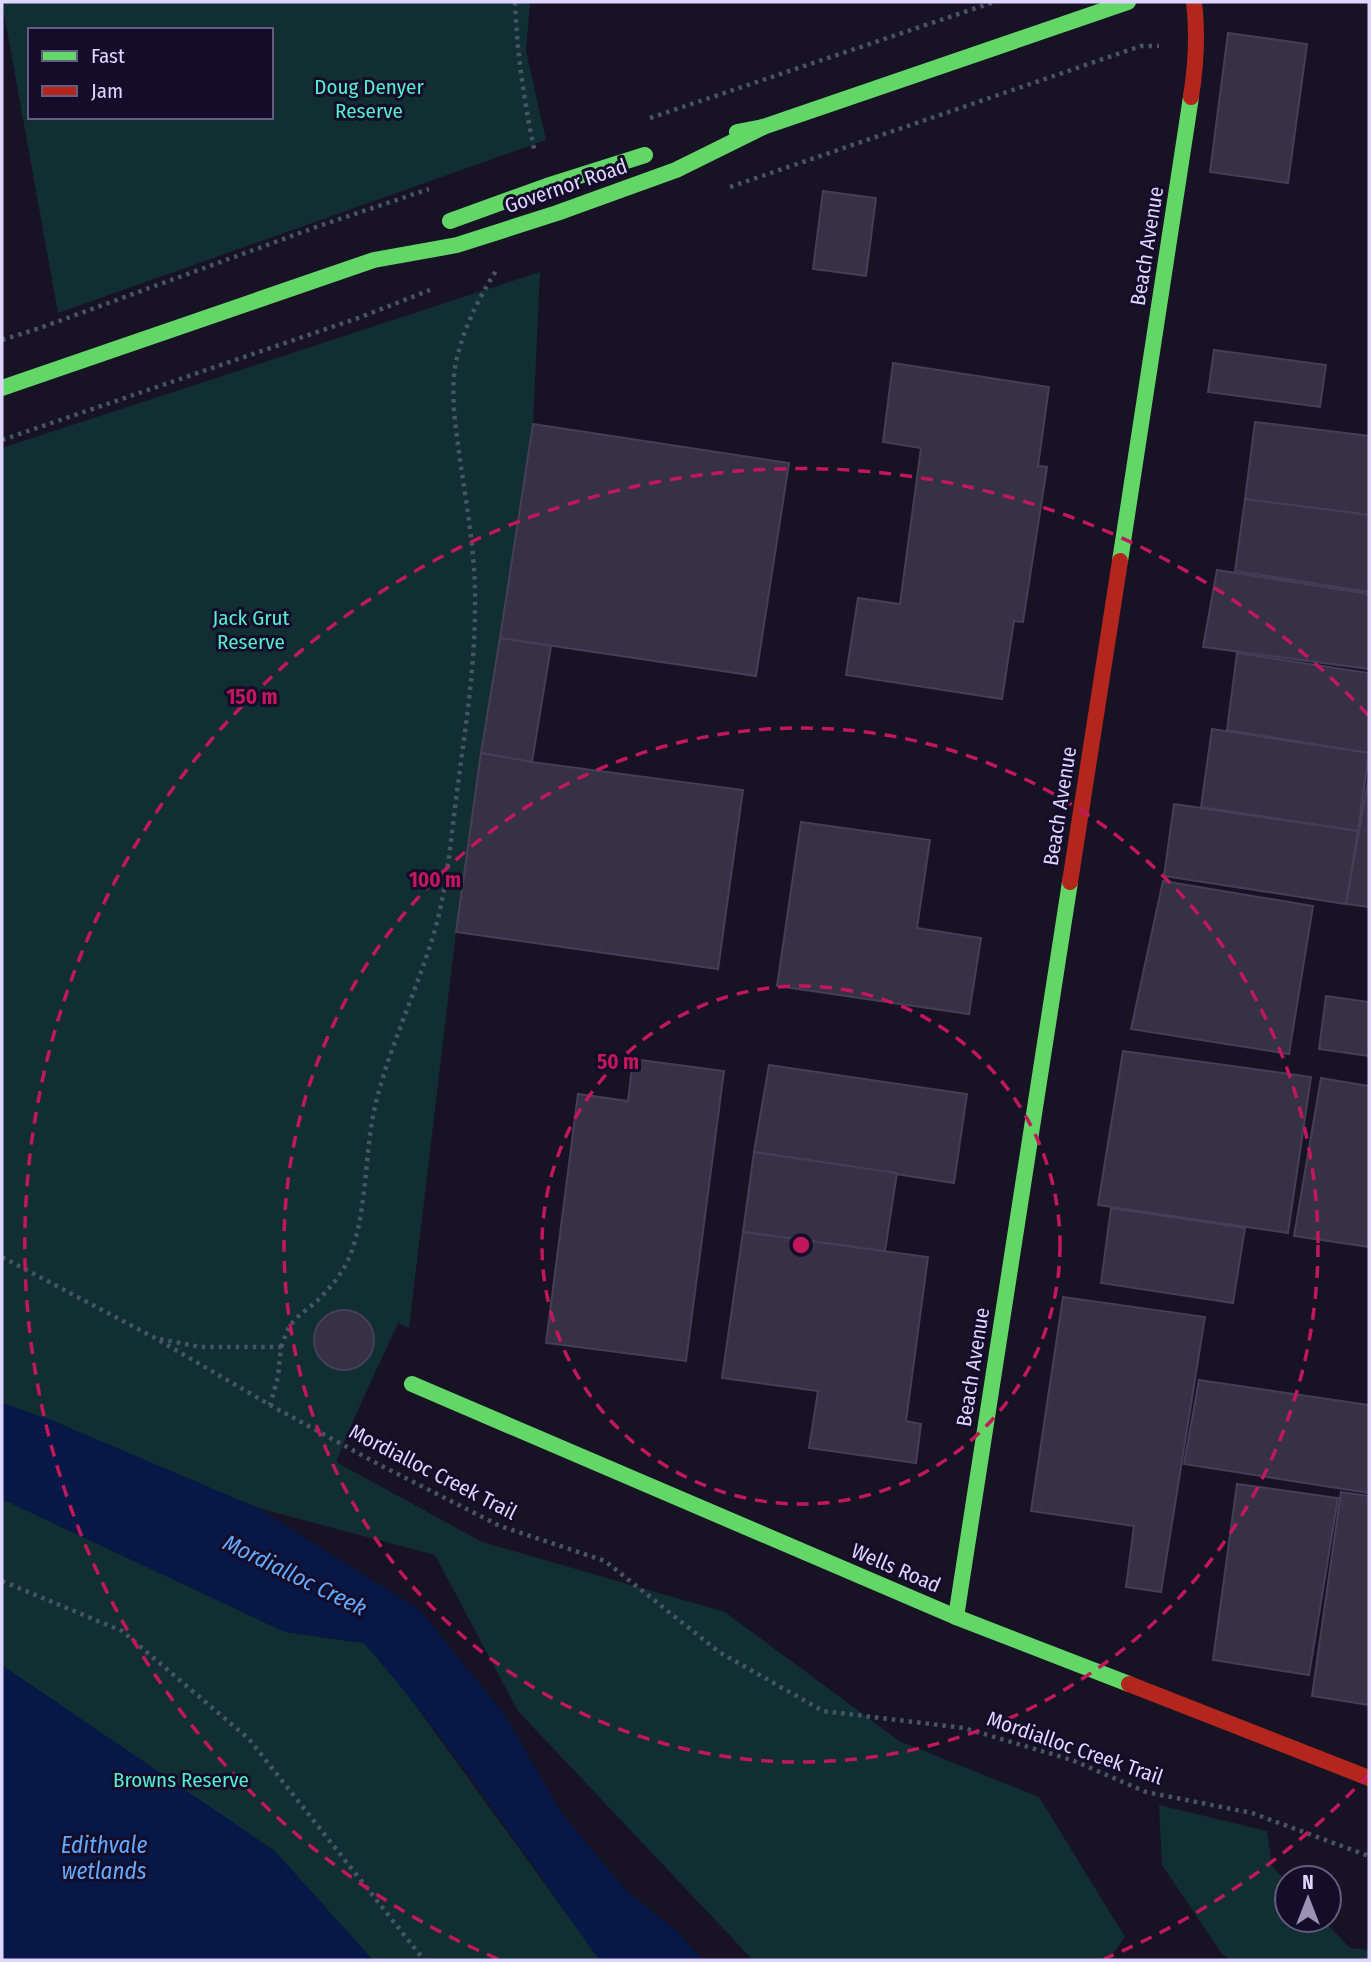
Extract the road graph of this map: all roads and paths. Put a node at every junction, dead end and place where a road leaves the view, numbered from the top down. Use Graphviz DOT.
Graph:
graph roads {
  1 [pos="515,2"];
  2 [pos="1128,2"];
  3 [pos="1194,2"];
  4 [pos="763,127"];
  5 [pos="701,140"];
  6 [pos="663,149"];
  7 [pos="547,186"];
  8 [pos="439,226"];
  9 [pos="417,238"];
  10 [pos="374,260"];
  11 [pos="497,270"];
  12 [pos="2,388"];
  13 [pos="2,1257"];
  14 [pos="155,1338"];
  15 [pos="281,1347"];
  16 [pos="412,1384"];
  17 [pos="270,1405"];
  18 [pos="2,1581"];
  19 [pos="956,1616"];
  20 [pos="1369,1778"];
  21 [pos="1369,1856"];
  22 [pos="424,1960"];
  1 -- 7 [label="path"];
  2 -- 4 [label="street, Governor Road"];
  3 -- 19 [label="street, Beach Avenue"];
  4 -- 5 [label="street, Governor Road"];
  4 -- 10 [label="street, Governor Road"];
  6 -- 7 [label="street, Governor Road"];
  7 -- 8 [label="street, Governor Road"];
  9 -- 10 [label="street, Governor Road"];
  10 -- 12 [label="street, Governor Road"];
  11 -- 15 [label="path"];
  13 -- 14 [label="path, Mordialloc Creek Trail"];
  14 -- 15 [label="path"];
  14 -- 17 [label="path, Mordialloc Creek Trail"];
  15 -- 17 [label="path"];
  16 -- 19 [label="street, Wells Road"];
  17 -- 21 [label="path, Mordialloc Creek Trail"];
  18 -- 22 [label="path"];
  19 -- 20 [label="street, Wells Road"];
}
